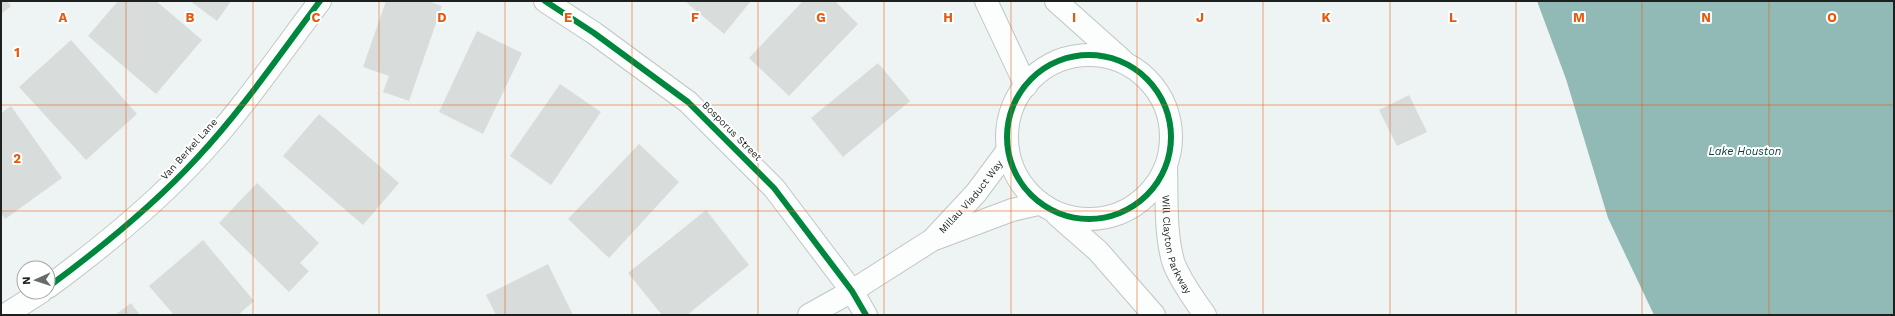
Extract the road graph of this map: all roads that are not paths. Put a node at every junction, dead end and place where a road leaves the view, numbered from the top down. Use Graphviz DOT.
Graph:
graph roads {
  1 [pos="320,1"];
  2 [pos="545,1"];
  3 [pos="986,1"];
  4 [pos="1056,1"];
  5 [pos="1126,64"];
  6 [pos="1026,86"];
  7 [pos="1008,150"];
  8 [pos="1166,168"];
  9 [pos="1045,208"];
  10 [pos="932,240"];
  11 [pos="56,281"];
  12 [pos="852,291"];
  13 [pos="28,300"];
  14 [pos="5,315"];
  15 [pos="809,315"];
  16 [pos="866,315"];
  17 [pos="1154,315"];
  18 [pos="1205,315"];
  1 -- 11 [label="street, Van Berkel Lane"];
  2 -- 12 [label="street, Bosporus Street"];
  3 -- 6 [label="street"];
  4 -- 5 [label="street"];
  5 -- 6 [label="street"];
  5 -- 8 [label="street"];
  6 -- 7 [label="street"];
  7 -- 9 [label="street"];
  7 -- 10 [label="street, Millau Viaduct Way"];
  8 -- 9 [label="street"];
  8 -- 18 [label="street, Will Clayton Parkway"];
  9 -- 10 [label="street, Millau Viaduct Way"];
  9 -- 17 [label="street"];
  10 -- 12 [label="street, Millau Viaduct Way"];
  12 -- 15 [label="street, Millau Viaduct Way"];
  12 -- 16 [label="street, Bosporus Street"];
  13 -- 14 [label="street"];
}
